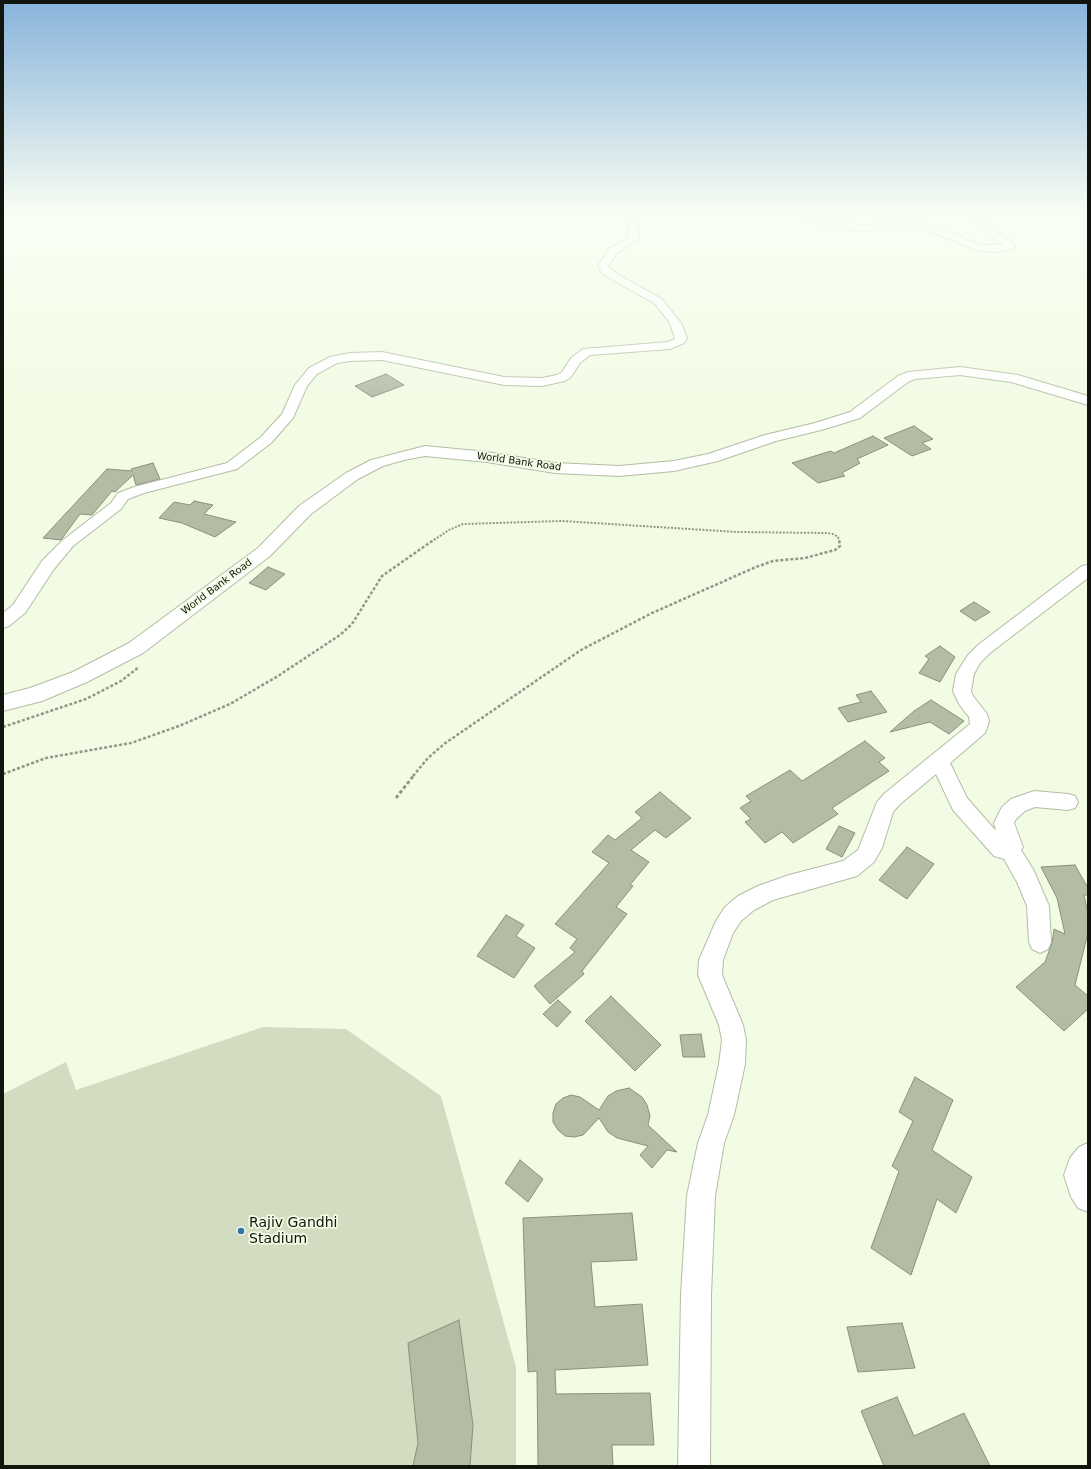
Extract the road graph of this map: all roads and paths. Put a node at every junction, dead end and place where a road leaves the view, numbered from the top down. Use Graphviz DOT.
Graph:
graph roads {
  1 [pos="623,282"];
  2 [pos="1088,401"];
  3 [pos="1088,570"];
  4 [pos="3,622"];
  5 [pos="3,703"];
  6 [pos="939,761"];
  7 [pos="3,774"];
  8 [pos="396,798"];
  9 [pos="1068,802"];
  10 [pos="1010,851"];
  11 [pos="1040,942"];
  12 [pos="1088,1156"];
  13 [pos="1088,1198"];
  14 [pos="694,1466"];
  1 -- 4 [label="street"];
  2 -- 5 [label="main road, World Bank Road"];
  3 -- 6 [label="street"];
  6 -- 10 [label="street"];
  6 -- 14 [label="street"];
  7 -- 8 [label="path"];
  9 -- 10 [label="street"];
  10 -- 11 [label="street"];
  12 -- 13 [label="street"];
}
